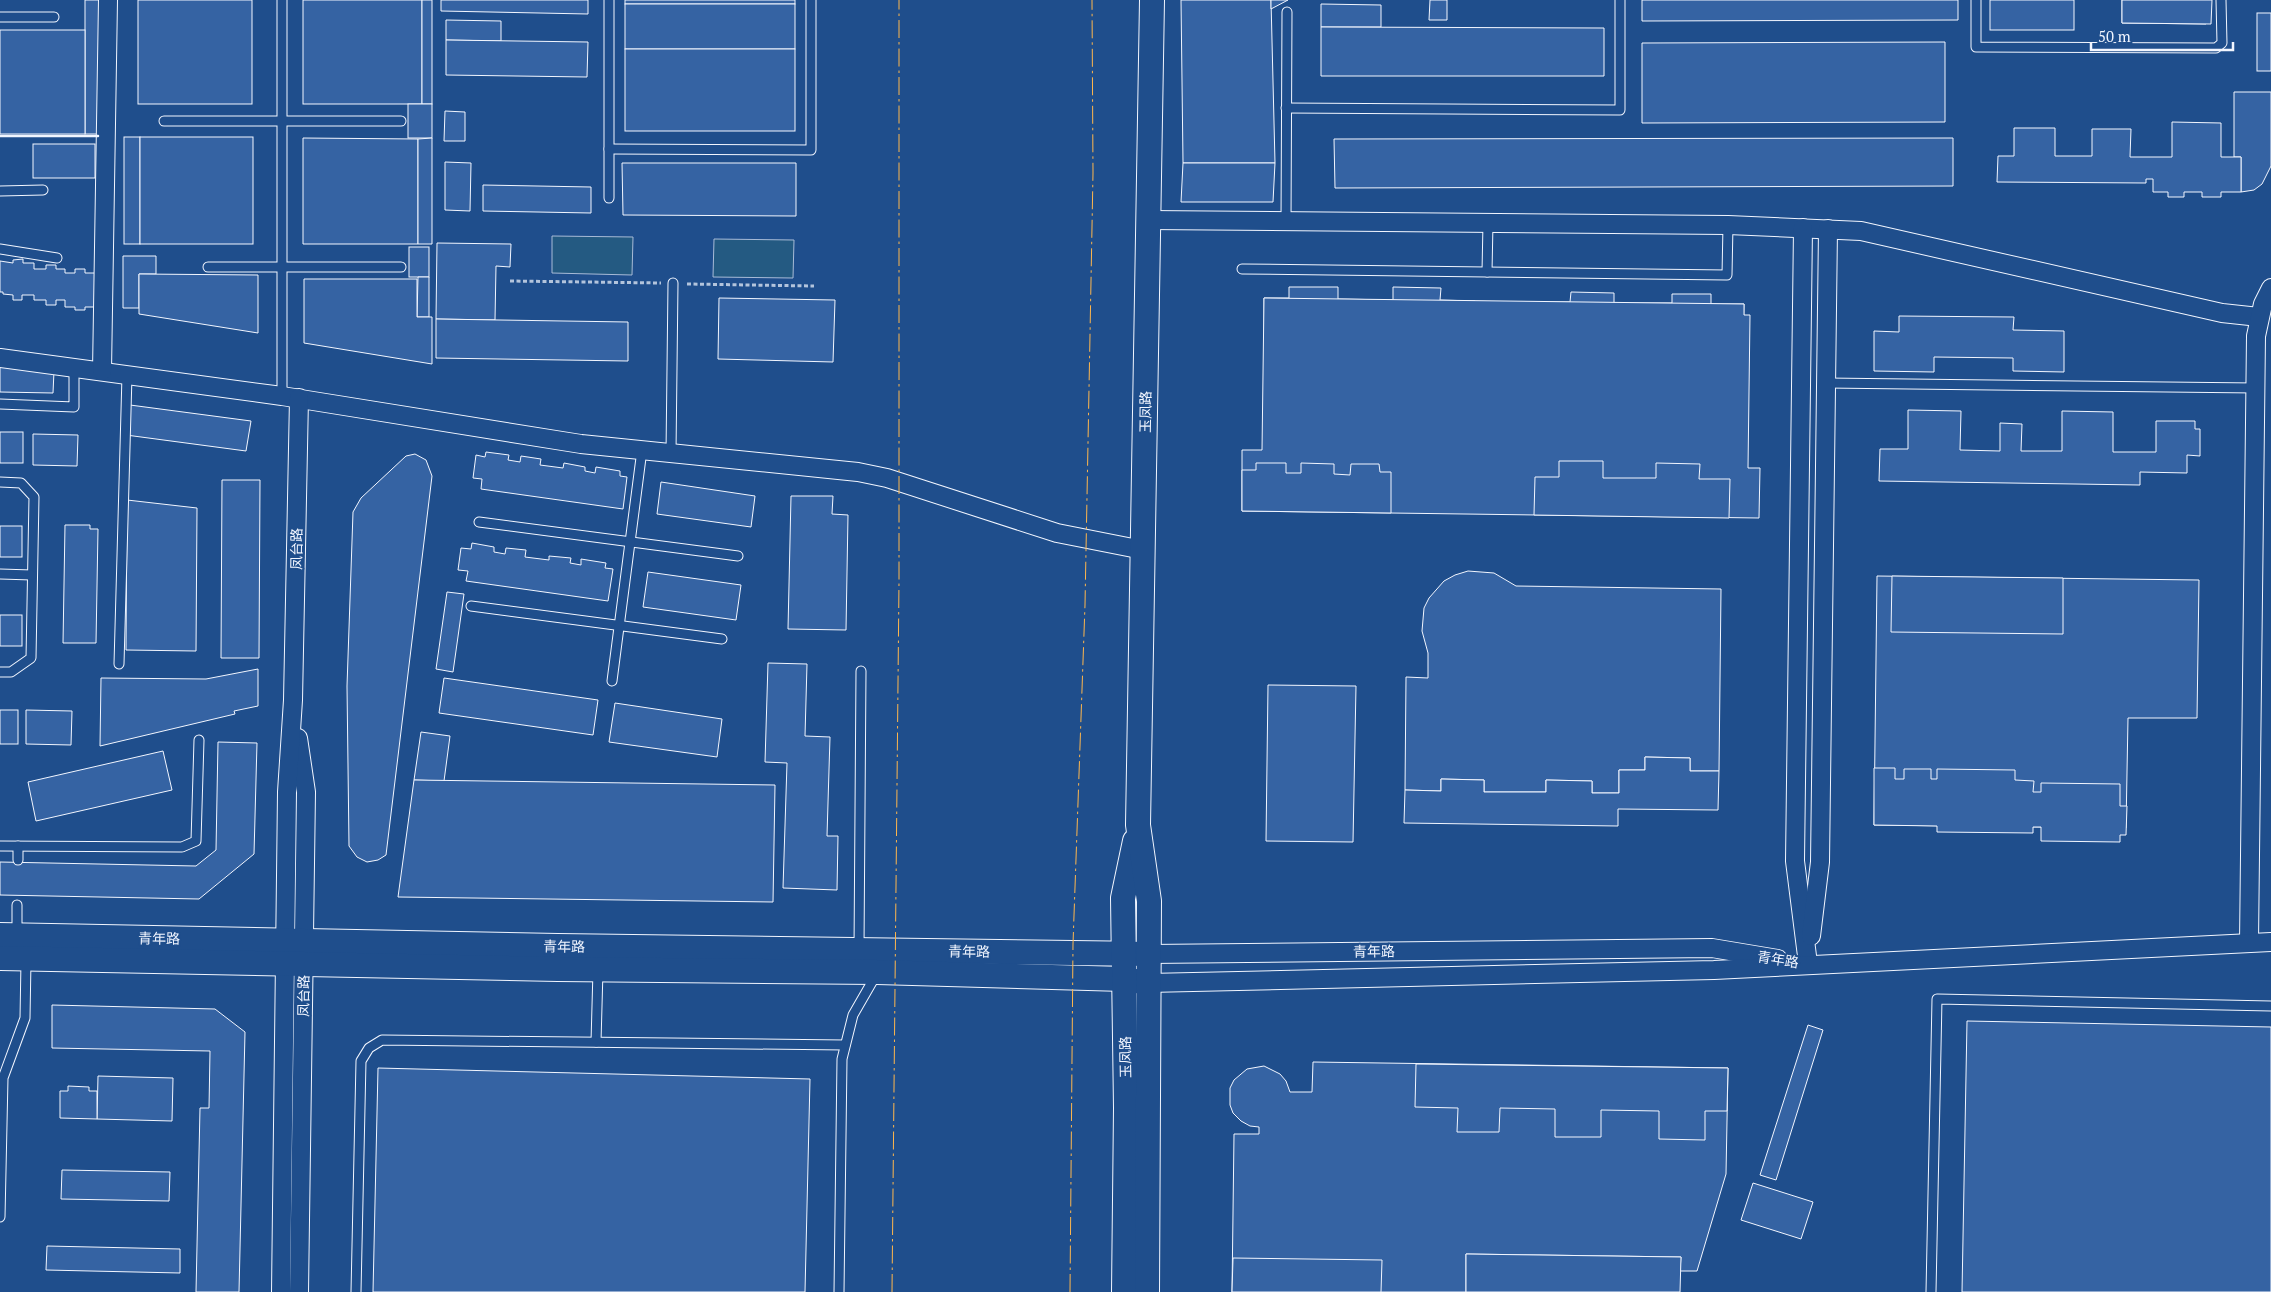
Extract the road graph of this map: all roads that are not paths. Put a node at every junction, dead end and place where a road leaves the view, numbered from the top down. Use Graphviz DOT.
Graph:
graph roads {
  1 [pos="108,0"];
  2 [pos="282,0"];
  3 [pos="609,0"];
  4 [pos="811,0"];
  5 [pos="1152,0"];
  6 [pos="1620,0"];
  7 [pos="1976,0"];
  8 [pos="2222,0"];
  9 [pos="1286,12"];
  10 [pos="0,17"];
  11 [pos="54,17"];
  12 [pos="1286,108"];
  13 [pos="164,121"];
  14 [pos="282,121"];
  15 [pos="401,121"];
  16 [pos="609,150"];
  17 [pos="0,190"];
  18 [pos="43,190"];
  19 [pos="608,198"];
  20 [pos="1148,220"];
  21 [pos="1286,221"];
  22 [pos="1488,223"];
  23 [pos="1728,224"];
  24 [pos="1803,228"];
  25 [pos="1828,229"];
  26 [pos="0,249"];
  27 [pos="57,258"];
  28 [pos="208,267"];
  29 [pos="401,267"];
  30 [pos="281,268"];
  31 [pos="1242,269"];
  32 [pos="1487,272"];
  33 [pos="674,284"];
  34 [pos="2271,288"];
  35 [pos="2259,317"];
  36 [pos="0,358"];
  37 [pos="74,369"];
  38 [pos="102,371"];
  39 [pos="127,375"];
  40 [pos="1826,383"];
  41 [pos="2256,388"];
  42 [pos="291,397"];
  43 [pos="0,404"];
  44 [pos="642,450"];
  45 [pos="671,453"];
  46 [pos="0,482"];
  47 [pos="479,522"];
  48 [pos="630,542"];
  49 [pos="1143,550"];
  50 [pos="738,556"];
  51 [pos="0,574"];
  52 [pos="32,575"];
  53 [pos="471,606"];
  54 [pos="619,625"];
  55 [pos="722,639"];
  56 [pos="119,664"];
  57 [pos="860,670"];
  58 [pos="0,672"];
  59 [pos="612,681"];
  60 [pos="199,740"];
  61 [pos="1138,825"];
  62 [pos="0,846"];
  63 [pos="18,846"];
  64 [pos="18,860"];
  65 [pos="17,905"];
  66 [pos="8,936"];
  67 [pos="2249,942"];
  68 [pos="2271,942"];
  69 [pos="859,949"];
  70 [pos="295,952"];
  71 [pos="1123,953"];
  72 [pos="1149,954"];
  73 [pos="0,958"];
  74 [pos="26,958"];
  75 [pos="1808,964"];
  76 [pos="598,969"];
  77 [pos="878,972"];
  78 [pos="1124,979"];
  79 [pos="1148,983"];
  80 [pos="2271,1006"];
  81 [pos="596,1042"];
  82 [pos="845,1044"];
  83 [pos="0,1217"];
  84 [pos="281,1292"];
  85 [pos="299,1292"];
  86 [pos="356,1292"];
  87 [pos="839,1292"];
  88 [pos="1124,1292"];
  89 [pos="1147,1292"];
  90 [pos="1931,1292"];
  1 -- 38 [label="street"];
  2 -- 14 [label="lane"];
  3 -- 16 [label="lane"];
  4 -- 16 [label="lane"];
  5 -- 20 [label="street, 玉凤路"];
  6 -- 12 [label="lane"];
  7 -- 8 [label="lane"];
  9 -- 12 [label="lane"];
  10 -- 11 [label="lane"];
  12 -- 21 [label="lane"];
  13 -- 14 [label="lane"];
  14 -- 15 [label="lane"];
  14 -- 30 [label="lane"];
  16 -- 19 [label="lane"];
  17 -- 18 [label="lane"];
  20 -- 21 [label="street"];
  20 -- 49 [label="street, 玉凤路"];
  21 -- 22 [label="street"];
  22 -- 23 [label="street"];
  22 -- 32 [label="lane"];
  23 -- 24 [label="street"];
  23 -- 32 [label="lane"];
  24 -- 25 [label="street"];
  24 -- 75 [label="street"];
  25 -- 35 [label="street"];
  25 -- 40 [label="street"];
  26 -- 27 [label="lane"];
  28 -- 30 [label="lane"];
  29 -- 30 [label="lane"];
  30 -- 42 [label="lane"];
  31 -- 32 [label="lane"];
  33 -- 45 [label="lane"];
  34 -- 35 [label="street"];
  35 -- 41 [label="street"];
  36 -- 37 [label="street"];
  37 -- 38 [label="street"];
  37 -- 43 [label="lane"];
  38 -- 39 [label="street"];
  39 -- 42 [label="street"];
  39 -- 56 [label="lane"];
  40 -- 41 [label="lane"];
  40 -- 75 [label="street"];
  41 -- 67 [label="street"];
  42 -- 44 [label="street"];
  42 -- 70 [label="street, 凤台路"];
  44 -- 45 [label="street"];
  44 -- 48 [label="lane"];
  45 -- 49 [label="street"];
  46 -- 52 [label="lane"];
  47 -- 48 [label="lane"];
  48 -- 50 [label="lane"];
  48 -- 54 [label="lane"];
  49 -- 61 [label="street, 玉凤路"];
  51 -- 52 [label="lane"];
  52 -- 58 [label="lane"];
  53 -- 54 [label="lane"];
  54 -- 55 [label="lane"];
  54 -- 59 [label="lane"];
  57 -- 69 [label="lane"];
  60 -- 63 [label="lane"];
  61 -- 71 [label="street, 玉凤路"];
  61 -- 72 [label="street, 玉凤路"];
  62 -- 63 [label="lane"];
  63 -- 64 [label="lane"];
  65 -- 66 [label="lane"];
  66 -- 70 [label="street, 青年路"];
  67 -- 68 [label="street"];
  67 -- 75 [label="street"];
  69 -- 70 [label="street, 青年路"];
  69 -- 71 [label="street, 青年路"];
  70 -- 74 [label="street, 青年路"];
  70 -- 76 [label="street, 青年路"];
  70 -- 84 [label="street, 凤台路"];
  70 -- 85 [label="street, 凤台路"];
  71 -- 72 [label="street, 青年路"];
  71 -- 78 [label="street, 玉凤路"];
  72 -- 75 [label="street, 青年路"];
  72 -- 79 [label="street, 玉凤路"];
  73 -- 74 [label="street, 青年路"];
  74 -- 83 [label="lane"];
  75 -- 79 [label="street, 青年路"];
  76 -- 77 [label="street, 青年路"];
  76 -- 81 [label="lane"];
  77 -- 78 [label="street, 青年路"];
  77 -- 82 [label="lane"];
  78 -- 79 [label="street, 青年路"];
  78 -- 88 [label="street, 玉凤路"];
  79 -- 89 [label="street, 玉凤路"];
  80 -- 90 [label="lane"];
  81 -- 82 [label="lane"];
  81 -- 86 [label="lane"];
  82 -- 87 [label="lane"];
}
